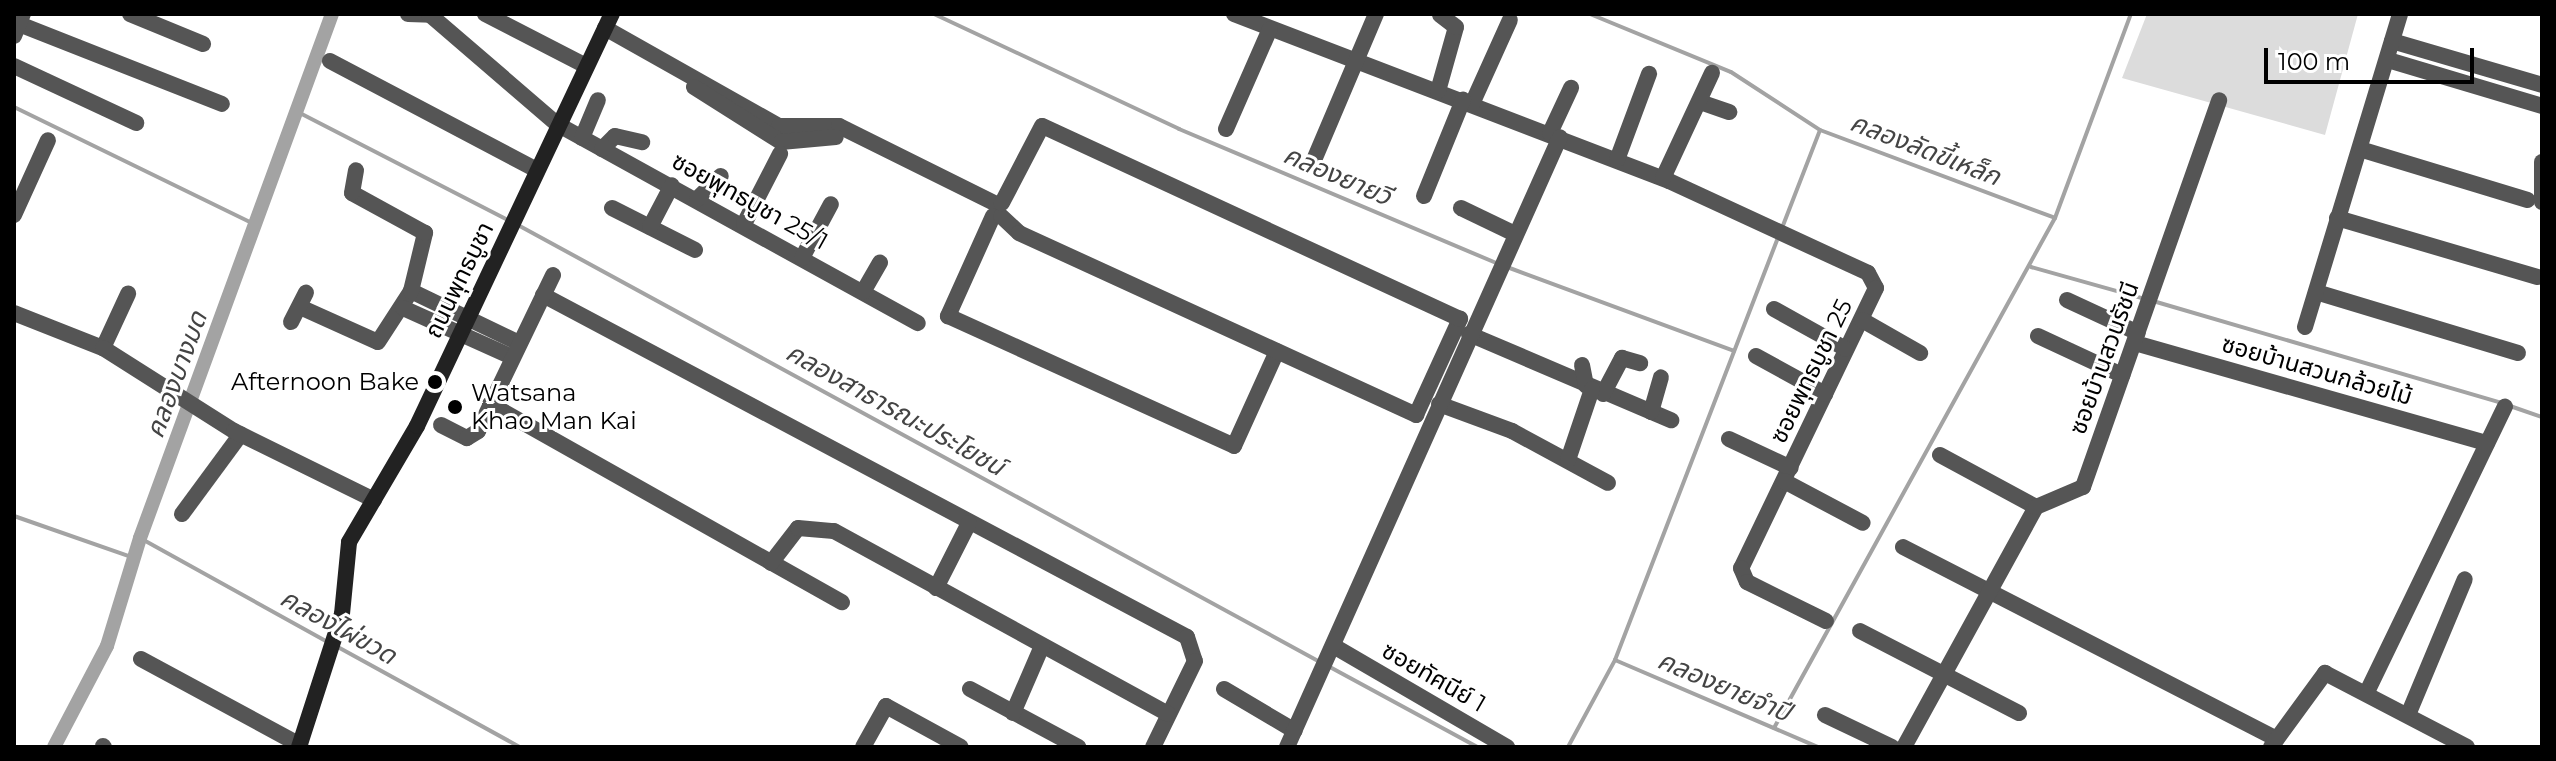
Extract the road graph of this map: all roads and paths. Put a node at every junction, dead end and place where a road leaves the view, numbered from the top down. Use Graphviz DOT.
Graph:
graph roads {
  1 [pos="130,14"];
  2 [pos="408,14"];
  3 [pos="485,14"];
  4 [pos="1234,14"];
  5 [pos="1376,14"];
  6 [pos="2400,14"];
  7 [pos="430,15"];
  8 [pos="1440,15"];
  9 [pos="1510,20"];
  10 [pos="19,21"];
  11 [pos="609,21"];
  12 [pos="1270,29"];
  13 [pos="2392,41"];
  14 [pos="203,44"];
  15 [pos="1356,59"];
  16 [pos="2388,60"];
  17 [pos="330,61"];
  18 [pos="14,66"];
  19 [pos="586,66"];
  20 [pos="2482,67"];
  21 [pos="1712,73"];
  22 [pos="1649,74"];
  23 [pos="2542,85"];
  24 [pos="2477,86"];
  25 [pos="1571,88"];
  26 [pos="1438,91"];
  27 [pos="598,100"];
  28 [pos="2219,100"];
  29 [pos="1468,102"];
  30 [pos="1700,102"];
  31 [pos="222,104"];
  32 [pos="2542,106"];
  33 [pos="1729,112"];
  34 [pos="136,123"];
  35 [pos="557,124"];
  36 [pos="1226,129"];
  37 [pos="1555,135"];
  38 [pos="582,138"];
  39 [pos="48,140"];
  40 [pos="642,142"];
  41 [pos="602,149"];
  42 [pos="2363,150"];
  43 [pos="780,154"];
  44 [pos="1314,160"];
  45 [pos="1617,160"];
  46 [pos="2542,162"];
  47 [pos="356,170"];
  48 [pos="537,170"];
  49 [pos="721,176"];
  50 [pos="1663,178"];
  51 [pos="672,185"];
  52 [pos="1424,196"];
  53 [pos="697,199"];
  54 [pos="2535,201"];
  55 [pos="831,204"];
  56 [pos="612,208"];
  57 [pos="1461,208"];
  58 [pos="996,210"];
  59 [pos="14,215"];
  60 [pos="2337,218"];
  61 [pos="744,224"];
  62 [pos="650,227"];
  63 [pos="1515,234"];
  64 [pos="695,250"];
  65 [pos="802,258"];
  66 [pos="880,262"];
  67 [pos="553,275"];
  68 [pos="2538,277"];
  69 [pos="411,291"];
  70 [pos="863,292"];
  71 [pos="2316,292"];
  72 [pos="128,294"];
  73 [pos="543,295"];
  74 [pos="2067,300"];
  75 [pos="403,308"];
  76 [pos="1774,309"];
  77 [pos="14,313"];
  78 [pos="1862,320"];
  79 [pos="291,322"];
  80 [pos="918,323"];
  81 [pos="463,326"];
  82 [pos="2305,327"];
  83 [pos="1469,334"];
  84 [pos="2038,336"];
  85 [pos="2136,338"];
  86 [pos="103,348"];
  87 [pos="1846,349"];
  88 [pos="516,350"];
  89 [pos="1277,351"];
  90 [pos="1920,353"];
  91 [pos="2518,353"];
  92 [pos="1756,356"];
  93 [pos="1640,363"];
  94 [pos="1582,365"];
  95 [pos="2122,375"];
  96 [pos="1661,377"];
  97 [pos="1594,390"];
  98 [pos="1825,394"];
  99 [pos="490,404"];
  100 [pos="1439,404"];
  101 [pos="2505,407"];
  102 [pos="1651,412"];
  103 [pos="1671,420"];
  104 [pos="441,425"];
  105 [pos="238,432"];
  106 [pos="1729,439"];
  107 [pos="2487,443"];
  108 [pos="1940,455"];
  109 [pos="1568,460"];
  110 [pos="1787,474"];
  111 [pos="1608,483"];
  112 [pos="374,500"];
  113 [pos="2036,507"];
  114 [pos="182,514"];
  115 [pos="969,523"];
  116 [pos="1863,523"];
  117 [pos="1903,547"];
  118 [pos="771,563"];
  119 [pos="2465,579"];
  120 [pos="936,588"];
  121 [pos="1988,594"];
  122 [pos="842,602"];
  123 [pos="1826,621"];
  124 [pos="1860,631"];
  125 [pos="1042,646"];
  126 [pos="1337,648"];
  127 [pos="141,659"];
  128 [pos="1942,674"];
  129 [pos="970,689"];
  130 [pos="1224,689"];
  131 [pos="2367,692"];
  132 [pos="1013,713"];
  133 [pos="2019,713"];
  134 [pos="1168,714"];
  135 [pos="1825,715"];
  136 [pos="2408,715"];
  137 [pos="1295,731"];
  138 [pos="2274,743"];
  139 [pos="299,746"];
  140 [pos="863,747"];
  141 [pos="961,747"];
  142 [pos="1078,747"];
  143 [pos="1153,747"];
  144 [pos="1287,747"];
  145 [pos="1507,747"];
  146 [pos="1892,747"];
  147 [pos="1904,747"];
  148 [pos="2467,747"];
  1 -- 14 [label="street"];
  2 -- 7 [label="street"];
  3 -- 19 [label="street"];
  4 -- 12 [label="street, ซอยพุทธบูชา 25"];
  5 -- 15 [label="street"];
  6 -- 13 [label="street"];
  7 -- 35 [label="street, ซอยพุทธบูชา 25/1"];
  8 -- 26 [label="street"];
  9 -- 29 [label="street"];
  10 -- 31 [label="street"];
  11 -- 19 [label="main road, ถนนพุทธบูชา"];
  11 -- 58 [label="street"];
  12 -- 15 [label="street, ซอยพุทธบูชา 25"];
  12 -- 36 [label="street"];
  13 -- 16 [label="street"];
  13 -- 20 [label="street"];
  15 -- 26 [label="street, ซอยพุทธบูชา 25"];
  15 -- 44 [label="street"];
  16 -- 24 [label="street"];
  16 -- 42 [label="street"];
  17 -- 48 [label="street"];
  18 -- 34 [label="street"];
  19 -- 35 [label="main road, ถนนพุทธบูชา"];
  20 -- 23 [label="street"];
  20 -- 24 [label="street"];
  21 -- 30 [label="street"];
  22 -- 45 [label="street"];
  24 -- 32 [label="street"];
  25 -- 37 [label="street"];
  26 -- 29 [label="street, ซอยพุทธบูชา 25"];
  27 -- 38 [label="street"];
  28 -- 85 [label="street, ซอยบ้านสวนรัชนี"];
  29 -- 37 [label="street, ซอยพุทธบูชา 25"];
  29 -- 52 [label="street"];
  30 -- 33 [label="street"];
  30 -- 50 [label="street"];
  35 -- 38 [label="street, ซอยพุทธบูชา 25/1"];
  35 -- 48 [label="main road, ถนนพุทธบูชา"];
  37 -- 45 [label="street, ซอยพุทธบูชา 25"];
  37 -- 63 [label="street"];
  38 -- 41 [label="street, ซอยพุทธบูชา 25/1"];
  39 -- 59 [label="street"];
  40 -- 41 [label="street"];
  41 -- 51 [label="street, ซอยพุทธบูชา 25/1"];
  42 -- 54 [label="street"];
  42 -- 60 [label="street"];
  43 -- 61 [label="street"];
  45 -- 50 [label="street, ซอยพุทธบูชา 25"];
  46 -- 54 [label="street"];
  47 -- 69 [label="street"];
  48 -- 81 [label="main road, ถนนพุทธบูชา"];
  49 -- 53 [label="street"];
  50 -- 78 [label="street, ซอยพุทธบูชา 25"];
  51 -- 53 [label="street, ซอยพุทธบูชา 25/1"];
  51 -- 62 [label="street"];
  53 -- 61 [label="street, ซอยพุทธบูชา 25/1"];
  55 -- 65 [label="street"];
  56 -- 62 [label="street"];
  57 -- 63 [label="street"];
  58 -- 89 [label="street"];
  58 -- 89 [label="street"];
  58 -- 89 [label="street"];
  60 -- 68 [label="street"];
  60 -- 71 [label="street"];
  61 -- 65 [label="street, ซอยพุทธบูชา 25/1"];
  62 -- 64 [label="street"];
  63 -- 83 [label="street"];
  65 -- 70 [label="street, ซอยพุทธบูชา 25/1"];
  66 -- 70 [label="street"];
  67 -- 73 [label="street"];
  69 -- 75 [label="street"];
  69 -- 81 [label="street"];
  70 -- 80 [label="street, ซอยพุทธบูชา 25/1"];
  71 -- 82 [label="street"];
  71 -- 91 [label="street"];
  72 -- 86 [label="street"];
  73 -- 88 [label="street"];
  73 -- 115 [label="street"];
  74 -- 85 [label="street, ซอยบ้านสวนกล้วยไม้"];
  75 -- 79 [label="street"];
  75 -- 81 [label="street"];
  76 -- 87 [label="street"];
  77 -- 86 [label="street"];
  78 -- 87 [label="street, ซอยพุทธบูชา 25"];
  78 -- 90 [label="street"];
  81 -- 88 [label="street"];
  81 -- 112 [label="main road, ถนนพุทธบูชา"];
  83 -- 97 [label="street"];
  83 -- 100 [label="street"];
  84 -- 95 [label="street"];
  85 -- 95 [label="street, ซอยบ้านสวนรัชนี"];
  85 -- 107 [label="street, ซอยบ้านสวนกล้วยไม้"];
  86 -- 105 [label="street"];
  87 -- 98 [label="street, ซอยพุทธบูชา 25"];
  88 -- 99 [label="street"];
  92 -- 98 [label="street"];
  93 -- 97 [label="street"];
  94 -- 97 [label="street"];
  95 -- 113 [label="street, ซอยบ้านสวนรัชนี"];
  96 -- 102 [label="street"];
  97 -- 102 [label="street"];
  97 -- 109 [label="street"];
  98 -- 110 [label="street, ซอยพุทธบูชา 25"];
  99 -- 104 [label="street"];
  99 -- 118 [label="street"];
  100 -- 109 [label="street"];
  100 -- 126 [label="street"];
  101 -- 107 [label="street"];
  102 -- 103 [label="street"];
  105 -- 112 [label="street"];
  105 -- 114 [label="street"];
  106 -- 110 [label="street"];
  107 -- 131 [label="street"];
  108 -- 113 [label="street"];
  109 -- 111 [label="street"];
  110 -- 116 [label="street"];
  110 -- 123 [label="street, ซอยพุทธบูชา 25"];
  112 -- 139 [label="main road, ถนนพุทธบูชา"];
  113 -- 121 [label="street"];
  115 -- 120 [label="street"];
  115 -- 134 [label="street"];
  117 -- 121 [label="street"];
  118 -- 120 [label="street"];
  118 -- 122 [label="street"];
  119 -- 136 [label="street"];
  120 -- 125 [label="street"];
  121 -- 128 [label="street"];
  121 -- 138 [label="street"];
  124 -- 128 [label="street"];
  125 -- 132 [label="street"];
  125 -- 134 [label="street"];
  126 -- 137 [label="street"];
  126 -- 145 [label="street, ซอยทัศนีย์ 1"];
  127 -- 139 [label="street"];
  128 -- 133 [label="street"];
  128 -- 147 [label="street"];
  129 -- 132 [label="street"];
  130 -- 137 [label="street"];
  131 -- 136 [label="street"];
  131 -- 138 [label="street"];
  132 -- 142 [label="street"];
  134 -- 143 [label="street"];
  135 -- 146 [label="street"];
  136 -- 148 [label="street"];
  137 -- 144 [label="street"];
  140 -- 141 [label="street"];
}
